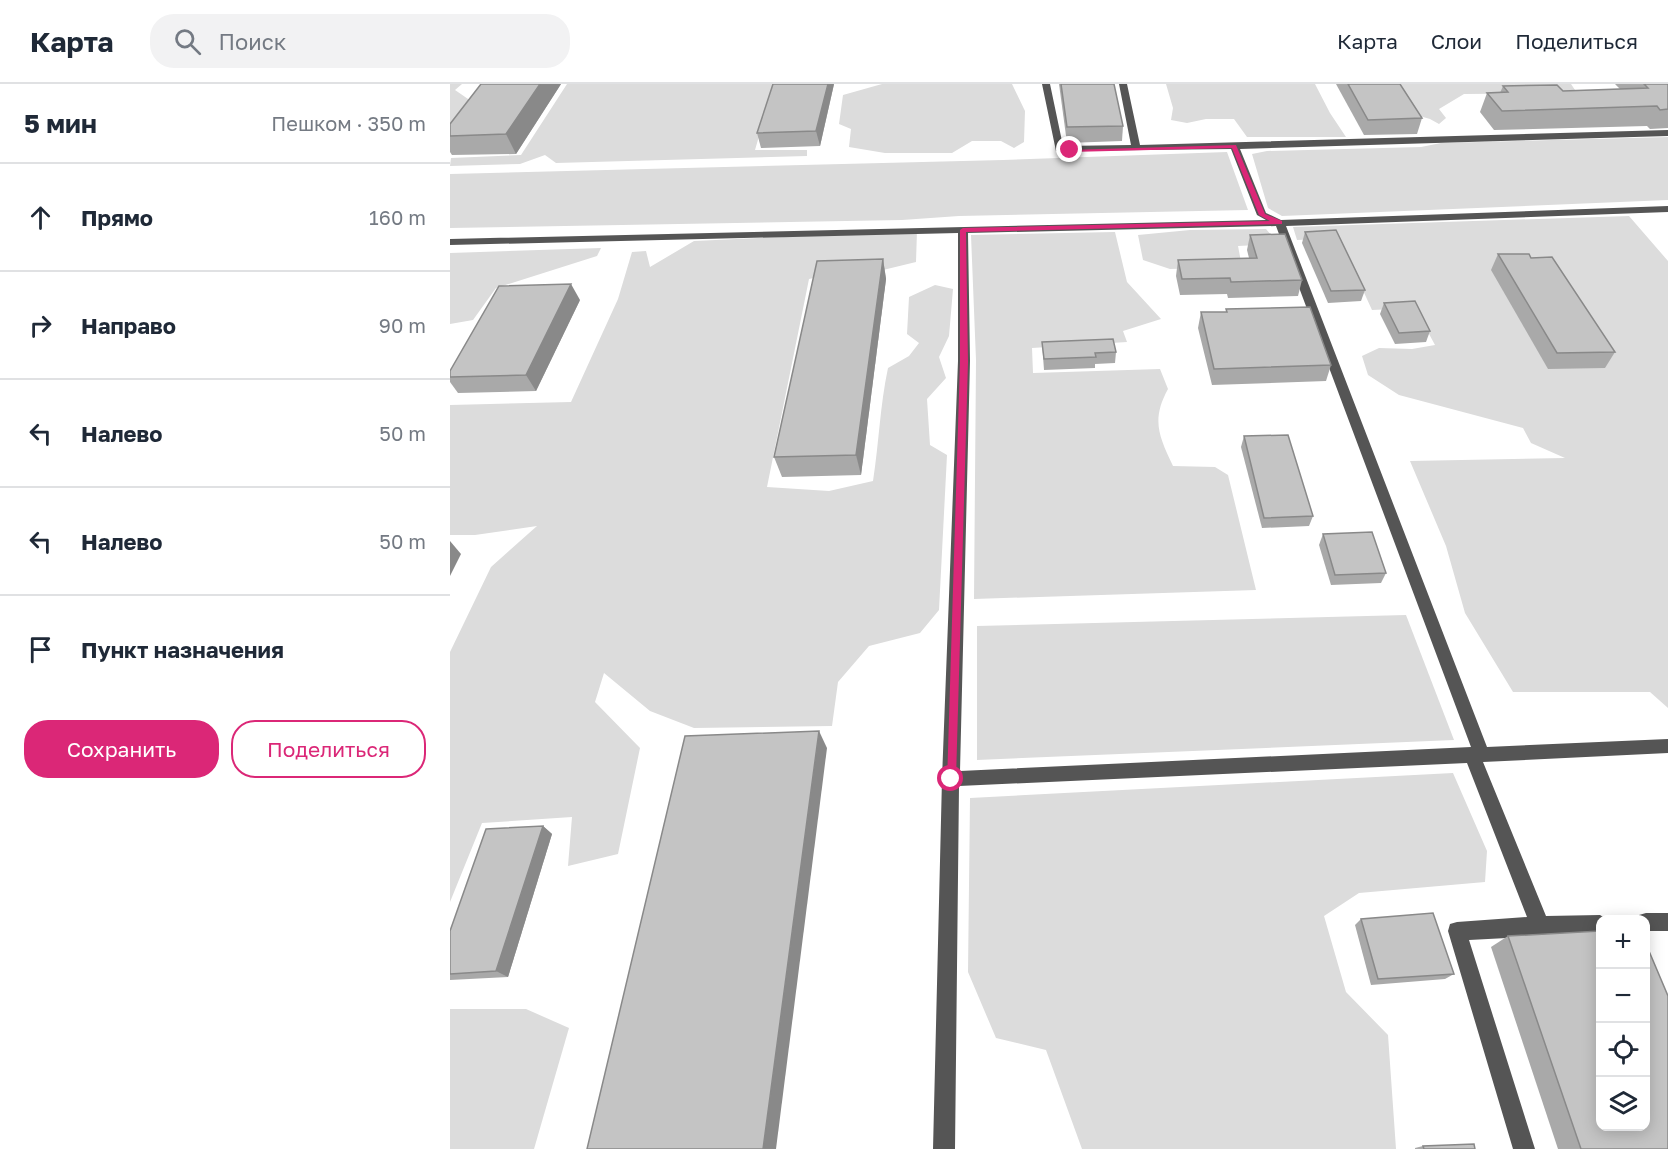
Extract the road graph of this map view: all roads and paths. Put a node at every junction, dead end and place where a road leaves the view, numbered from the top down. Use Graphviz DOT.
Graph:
graph roads {
  1 [pos="1046,84"];
  2 [pos="1123,84"];
  3 [pos="1668,133"];
  4 [pos="1234,146"];
  5 [pos="1136,148"];
  6 [pos="1668,209"];
  7 [pos="1280,223"];
  8 [pos="963,230"];
  9 [pos="450,242"];
  10 [pos="1668,746"];
  11 [pos="1477,754"];
  12 [pos="951,779"];
  13 [pos="1650,922"];
  14 [pos="1668,922"];
  15 [pos="1596,924"];
  16 [pos="1540,926"];
  17 [pos="944,1149"];
  18 [pos="1524,1149"];
  1 -- 5 [label="lane"];
  2 -- 5 [label="lane"];
  3 -- 4 [label="lane"];
  4 -- 5 [label="lane"];
  4 -- 7 [label="lane"];
  6 -- 7 [label="lane"];
  7 -- 8 [label="lane"];
  7 -- 11 [label="lane"];
  8 -- 9 [label="lane"];
  8 -- 12 [label="lane"];
  10 -- 11 [label="lane"];
  11 -- 12 [label="lane"];
  11 -- 16 [label="lane"];
  12 -- 17 [label="lane"];
  13 -- 14 [label="lane"];
  15 -- 16 [label="lane"];
  16 -- 18 [label="lane"];
}
